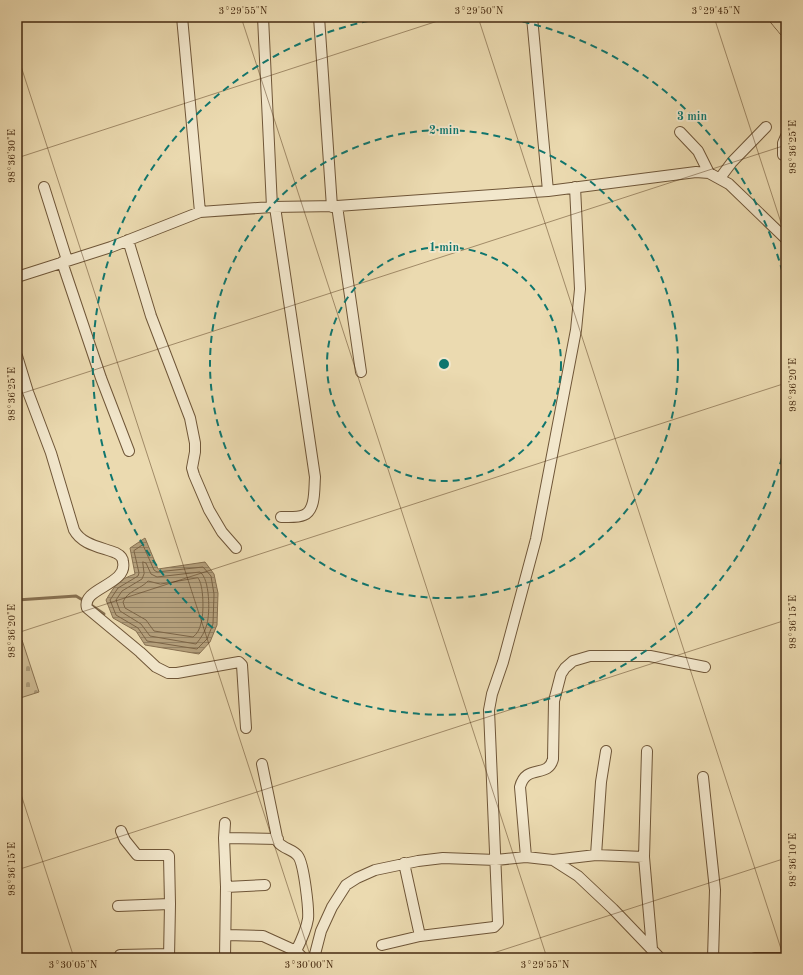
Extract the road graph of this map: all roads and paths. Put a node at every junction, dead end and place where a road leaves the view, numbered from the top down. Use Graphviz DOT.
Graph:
graph roads {
  1 [pos="182,17"];
  2 [pos="263,17"];
  3 [pos="319,17"];
  4 [pos="532,17"];
  5 [pos="776,17"];
  6 [pos="786,29"];
  7 [pos="766,127"];
  8 [pos="680,132"];
  9 [pos="786,136"];
  10 [pos="783,155"];
  11 [pos="709,174"];
  12 [pos="720,178"];
  13 [pos="44,187"];
  14 [pos="576,187"];
  15 [pos="548,191"];
  16 [pos="274,207"];
  17 [pos="335,207"];
  18 [pos="200,212"];
  19 [pos="786,239"];
  20 [pos="128,240"];
  21 [pos="64,261"];
  22 [pos="17,277"];
  23 [pos="17,356"];
  24 [pos="361,372"];
  25 [pos="129,451"];
  26 [pos="281,517"];
  27 [pos="236,548"];
  28 [pos="704,667"];
  29 [pos="246,728"];
  30 [pos="606,751"];
  31 [pos="647,751"];
  32 [pos="262,764"];
  33 [pos="703,777"];
  34 [pos="225,823"];
  35 [pos="121,831"];
  36 [pos="224,838"];
  37 [pos="278,839"];
  38 [pos="596,855"];
  39 [pos="526,857"];
  40 [pos="644,857"];
  41 [pos="496,860"];
  42 [pos="553,860"];
  43 [pos="404,863"];
  44 [pos="265,885"];
  45 [pos="226,887"];
  46 [pos="170,904"];
  47 [pos="118,906"];
  48 [pos="226,935"];
  49 [pos="420,936"];
  50 [pos="382,945"];
  51 [pos="652,949"];
  52 [pos="299,955"];
  53 [pos="120,956"];
  54 [pos="169,956"];
  55 [pos="225,958"];
  56 [pos="314,958"];
  57 [pos="660,958"];
  58 [pos="713,958"];
  59 [pos="755,958"];
  60 [pos="774,958"];
  61 [pos="786,958"];
  1 -- 18 [label="street"];
  2 -- 16 [label="street"];
  3 -- 17 [label="street"];
  4 -- 15 [label="street"];
  5 -- 6 [label="highway"];
  7 -- 12 [label="street"];
  8 -- 11 [label="street"];
  9 -- 10 [label="street"];
  11 -- 12 [label="street"];
  11 -- 14 [label="street"];
  12 -- 19 [label="street"];
  13 -- 21 [label="street"];
  14 -- 15 [label="street"];
  14 -- 41 [label="street"];
  15 -- 17 [label="street"];
  16 -- 17 [label="street"];
  16 -- 18 [label="street"];
  16 -- 26 [label="street"];
  17 -- 24 [label="street"];
  18 -- 20 [label="street"];
  20 -- 21 [label="street"];
  20 -- 27 [label="street"];
  21 -- 22 [label="street"];
  21 -- 25 [label="street"];
  23 -- 29 [label="street"];
  28 -- 39 [label="street"];
  30 -- 38 [label="street"];
  31 -- 40 [label="street"];
  32 -- 37 [label="street"];
  33 -- 58 [label="street"];
  34 -- 36 [label="street"];
  35 -- 46 [label="street"];
  36 -- 37 [label="street"];
  36 -- 45 [label="street"];
  37 -- 52 [label="street"];
  38 -- 40 [label="street"];
  38 -- 42 [label="street"];
  39 -- 41 [label="street"];
  39 -- 42 [label="street"];
  40 -- 51 [label="street"];
  41 -- 43 [label="street"];
  41 -- 49 [label="street"];
  42 -- 51 [label="street"];
  43 -- 49 [label="street"];
  43 -- 56 [label="street"];
  44 -- 45 [label="street"];
  45 -- 48 [label="street"];
  46 -- 47 [label="street"];
  46 -- 54 [label="street"];
  48 -- 52 [label="street"];
  48 -- 55 [label="street"];
  49 -- 50 [label="street"];
  51 -- 57 [label="street"];
  53 -- 54 [label="street"];
  59 -- 60 [label="street"];
  60 -- 61 [label="street"];
}
